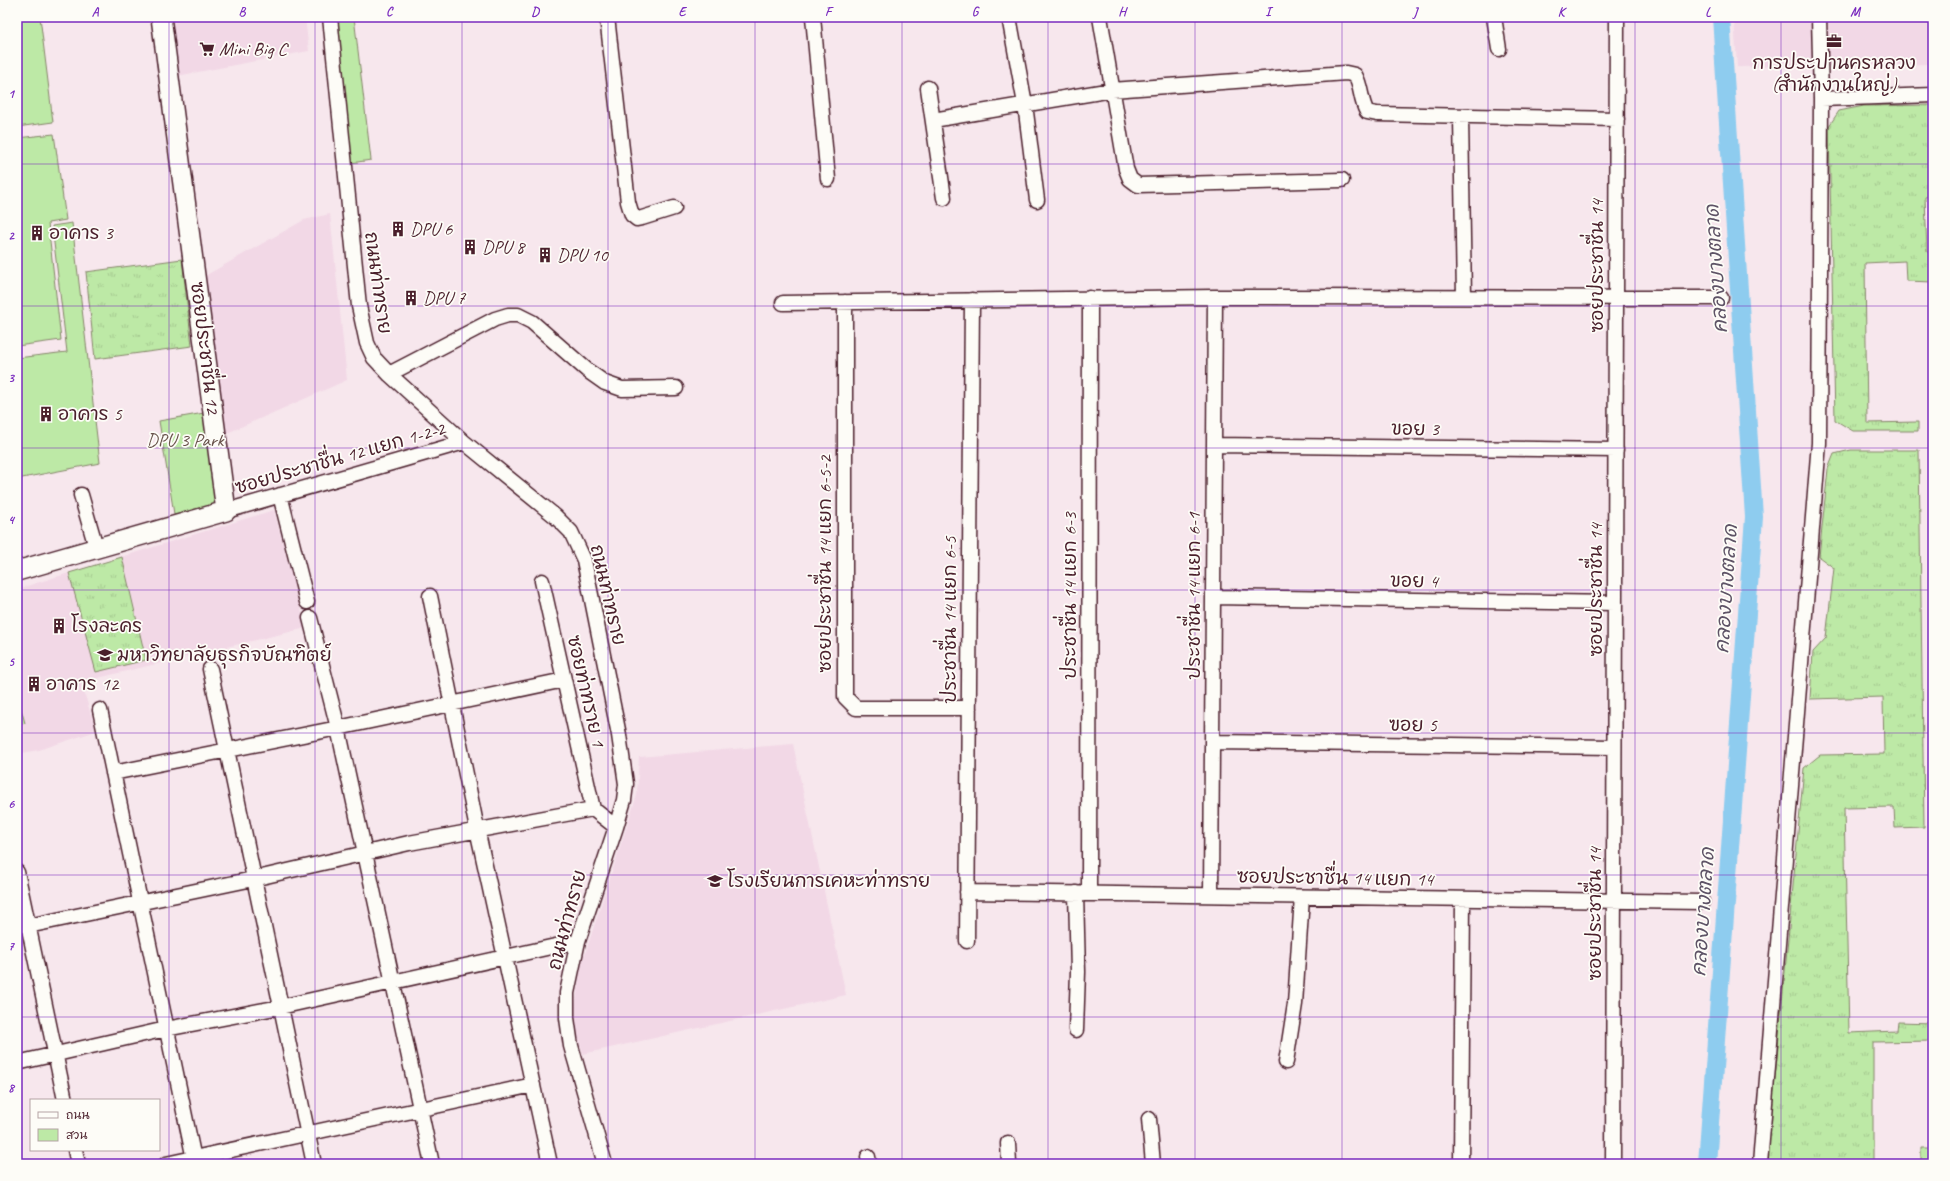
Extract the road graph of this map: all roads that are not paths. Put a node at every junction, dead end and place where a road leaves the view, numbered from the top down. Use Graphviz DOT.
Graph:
graph roads {
  1 [pos="161,17"];
  2 [pos="330,17"];
  3 [pos="607,17"];
  4 [pos="812,17"];
  5 [pos="1009,17"];
  6 [pos="1100,17"];
  7 [pos="1494,17"];
  8 [pos="1617,17"];
  9 [pos="1819,17"];
  10 [pos="1499,49"];
  11 [pos="928,88"];
  12 [pos="1112,90"];
  13 [pos="1933,95"];
  14 [pos="1821,99"];
  15 [pos="1025,104"];
  16 [pos="1461,117"];
  17 [pos="1617,119"];
  18 [pos="933,120"];
  19 [pos="828,179"];
  20 [pos="1342,180"];
  21 [pos="944,198"];
  22 [pos="1037,200"];
  23 [pos="674,208"];
  24 [pos="1215,297"];
  25 [pos="1464,297"];
  26 [pos="1090,298"];
  27 [pos="1616,298"];
  28 [pos="1721,298"];
  29 [pos="972,300"];
  30 [pos="845,302"];
  31 [pos="783,303"];
  32 [pos="389,374"];
  33 [pos="676,388"];
  34 [pos="464,442"];
  35 [pos="1214,445"];
  36 [pos="1616,450"];
  37 [pos="280,495"];
  38 [pos="81,496"];
  39 [pos="226,511"];
  40 [pos="96,547"];
  41 [pos="17,571"];
  42 [pos="542,581"];
  43 [pos="430,596"];
  44 [pos="1213,597"];
  45 [pos="307,602"];
  46 [pos="1615,603"];
  47 [pos="310,618"];
  48 [pos="210,669"];
  49 [pos="564,680"];
  50 [pos="452,705"];
  51 [pos="969,708"];
  52 [pos="100,710"];
  53 [pos="338,728"];
  54 [pos="1212,742"];
  55 [pos="1614,747"];
  56 [pos="227,750"];
  57 [pos="113,773"];
  58 [pos="593,809"];
  59 [pos="616,827"];
  60 [pos="478,829"];
  61 [pos="364,853"];
  62 [pos="17,872"];
  63 [pos="253,879"];
  64 [pos="967,892"];
  65 [pos="1083,893"];
  66 [pos="1211,895"];
  67 [pos="1302,897"];
  68 [pos="1463,899"];
  69 [pos="1614,901"];
  70 [pos="139,902"];
  71 [pos="1702,902"];
  72 [pos="28,926"];
  73 [pos="578,941"];
  74 [pos="967,941"];
  75 [pos="505,956"];
  76 [pos="393,981"];
  77 [pos="280,1006"];
  78 [pos="166,1029"];
  79 [pos="1076,1030"];
  80 [pos="55,1054"];
  81 [pos="1286,1062"];
  82 [pos="17,1063"];
  83 [pos="533,1085"];
  84 [pos="65,1099"];
  85 [pos="421,1110"];
  86 [pos="1149,1119"];
  87 [pos="307,1135"];
  88 [pos="1008,1143"];
  89 [pos="75,1151"];
  90 [pos="194,1161"];
  91 [pos="78,1164"];
  92 [pos="166,1164"];
  93 [pos="314,1164"];
  94 [pos="432,1164"];
  95 [pos="550,1164"];
  96 [pos="605,1164"];
  97 [pos="1010,1164"];
  98 [pos="1153,1164"];
  99 [pos="1461,1164"];
  100 [pos="1613,1164"];
  101 [pos="1760,1164"];
  1 -- 39 [label="main road, ซอยประชาชื่น 12"];
  2 -- 32 [label="street, ถนนท่าทราย"];
  3 -- 23 [label="street"];
  4 -- 19 [label="street"];
  5 -- 15 [label="street"];
  6 -- 12 [label="street"];
  7 -- 10 [label="street"];
  8 -- 17 [label="street, ซอยประชาชื่น 14"];
  9 -- 14 [label="street"];
  11 -- 18 [label="street"];
  12 -- 15 [label="street"];
  12 -- 16 [label="street"];
  12 -- 20 [label="street"];
  13 -- 14 [label="street"];
  14 -- 101 [label="street"];
  15 -- 18 [label="street"];
  15 -- 22 [label="street"];
  16 -- 17 [label="street"];
  16 -- 25 [label="street"];
  17 -- 27 [label="street, ซอยประชาชื่น 14"];
  18 -- 21 [label="street"];
  24 -- 25 [label="street"];
  24 -- 26 [label="street"];
  24 -- 35 [label="street, ประชาชื่น 14 แยก 6-1"];
  25 -- 27 [label="street"];
  26 -- 29 [label="street"];
  26 -- 65 [label="street, ประชาชื่น 14 แยก 6-3"];
  27 -- 28 [label="street"];
  27 -- 36 [label="street, ซอยประชาชื่น 14"];
  29 -- 30 [label="street"];
  29 -- 51 [label="street, ประชาชื่น 14 แยก 6-5"];
  30 -- 31 [label="street"];
  30 -- 51 [label="street, ซอยประชาชื่น 14 แยก 6-5-2"];
  32 -- 33 [label="street"];
  32 -- 34 [label="street, ถนนท่าทราย"];
  34 -- 37 [label="street, ซอยประชาชื่น 12 แยก 1-2-2"];
  34 -- 59 [label="street, ถนนท่าทราย"];
  35 -- 36 [label="street, ขอย 3"];
  35 -- 44 [label="street, ประชาชื่น 14 แยก 6-1"];
  36 -- 46 [label="street, ซอยประชาชื่น 14"];
  37 -- 39 [label="street, ซอยประชาชื่น 12 แยก 1-2-2"];
  37 -- 45 [label="street"];
  38 -- 40 [label="street"];
  39 -- 40 [label="main road"];
  40 -- 41 [label="main road"];
  42 -- 49 [label="street, ซอยท่าทราย 1"];
  43 -- 50 [label="street"];
  44 -- 46 [label="street, ขอย 4"];
  44 -- 54 [label="street, ประชาชื่น 14 แยก 6-1"];
  46 -- 55 [label="street, ซอยประชาชื่น 14"];
  47 -- 53 [label="street"];
  48 -- 56 [label="street"];
  49 -- 50 [label="street"];
  49 -- 58 [label="street, ซอยท่าทราย 1"];
  50 -- 53 [label="street"];
  50 -- 60 [label="street"];
  51 -- 64 [label="street, ประชาชื่น 14 แยก 6-5"];
  52 -- 57 [label="street"];
  53 -- 56 [label="street"];
  53 -- 61 [label="street"];
  54 -- 55 [label="street, ฃอย 5"];
  54 -- 66 [label="street, ประชาชื่น 14 แยก 6-1"];
  55 -- 69 [label="street, ซอยประชาชื่น 14"];
  56 -- 57 [label="street"];
  56 -- 63 [label="street"];
  57 -- 70 [label="street"];
  58 -- 59 [label="street"];
  58 -- 60 [label="street"];
  59 -- 73 [label="street, ถนนท่าทราย"];
  60 -- 61 [label="street"];
  60 -- 75 [label="street"];
  61 -- 63 [label="street"];
  61 -- 76 [label="street"];
  62 -- 72 [label="street"];
  63 -- 70 [label="street"];
  63 -- 77 [label="street"];
  64 -- 65 [label="street, ซอยประชาชื่น 14 แยก 14"];
  64 -- 74 [label="street, ประชาชื่น 14 แยก 6-5"];
  65 -- 66 [label="street, ซอยประชาชื่น 14 แยก 14"];
  65 -- 79 [label="street, ประชาชื่น 14 แยก 6-3"];
  66 -- 67 [label="street, ซอยประชาชื่น 14 แยก 14"];
  67 -- 68 [label="street, ซอยประชาชื่น 14 แยก 14"];
  67 -- 81 [label="street"];
  68 -- 69 [label="street, ซอยประชาชื่น 14 แยก 14"];
  68 -- 99 [label="street"];
  69 -- 71 [label="street, ซอยประชาชื่น 14 แยก 14"];
  69 -- 100 [label="street, ซอยประชาชื่น 14"];
  70 -- 72 [label="street"];
  70 -- 78 [label="street"];
  72 -- 80 [label="street"];
  73 -- 75 [label="street"];
  73 -- 96 [label="street, ถนนท่าทราย"];
  75 -- 76 [label="street"];
  75 -- 83 [label="street"];
  76 -- 77 [label="street"];
  76 -- 85 [label="street"];
  77 -- 78 [label="street"];
  77 -- 87 [label="street"];
  78 -- 80 [label="street"];
  78 -- 90 [label="street"];
  80 -- 82 [label="street"];
  80 -- 84 [label="street"];
  83 -- 85 [label="street"];
  83 -- 95 [label="street"];
  85 -- 87 [label="street"];
  85 -- 94 [label="street"];
  86 -- 98 [label="street"];
  87 -- 90 [label="street"];
  87 -- 93 [label="street"];
  88 -- 97 [label="street"];
  89 -- 91 [label="street"];
  90 -- 92 [label="street"];
}
